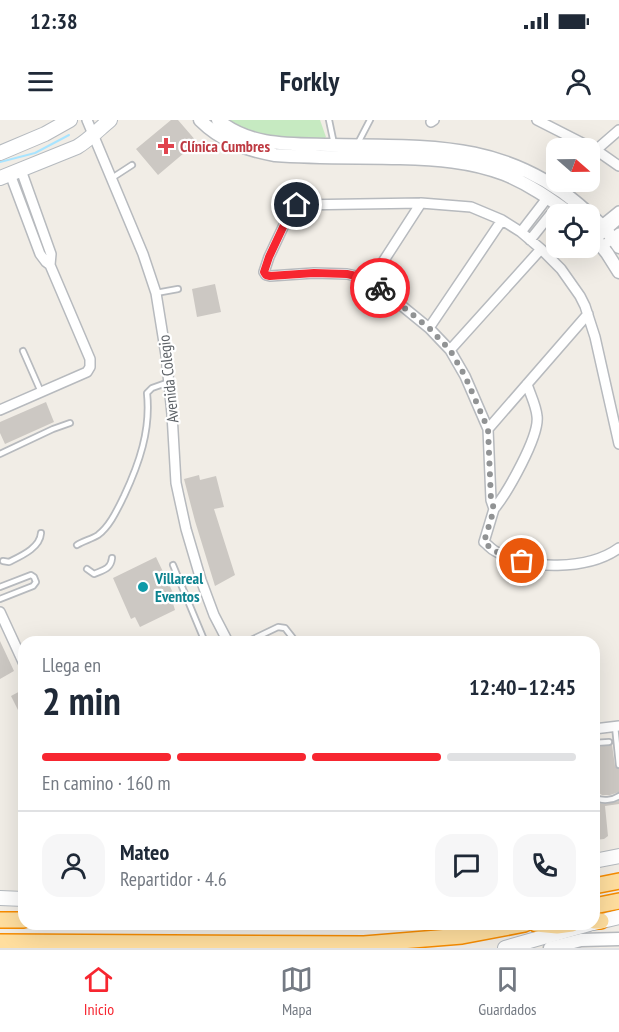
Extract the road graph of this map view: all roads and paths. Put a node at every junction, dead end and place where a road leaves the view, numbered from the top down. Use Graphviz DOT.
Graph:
graph roads {
  1 [pos="70,120"];
  2 [pos="87,120"];
  3 [pos="110,120"];
  4 [pos="200,120"];
  5 [pos="218,120"];
  6 [pos="329,120"];
  7 [pos="370,120"];
  8 [pos="537,120"];
  9 [pos="619,130"];
  10 [pos="93,134"];
  11 [pos="572,138"];
  12 [pos="600,147"];
  13 [pos="334,151"];
  14 [pos="354,151"];
  15 [pos="0,153"];
  16 [pos="600,153"];
  17 [pos="132,165"];
  18 [pos="619,166"];
  19 [pos="10,174"];
  20 [pos="112,178"];
  21 [pos="553,201"];
  22 [pos="421,202"];
  23 [pos="557,204"];
  24 [pos="619,211"];
  25 [pos="619,219"];
  26 [pos="502,220"];
  27 [pos="521,232"];
  28 [pos="614,237"];
  29 [pos="530,240"];
  30 [pos="600,245"];
  31 [pos="541,249"];
  32 [pos="619,272"];
  33 [pos="370,282"];
  34 [pos="178,288"];
  35 [pos="156,293"];
  36 [pos="588,314"];
  37 [pos="429,328"];
  38 [pos="450,350"];
  39 [pos="23,351"];
  40 [pos="169,382"];
  41 [pos="527,384"];
  42 [pos="42,392"];
  43 [pos="0,410"];
  44 [pos="70,423"];
  45 [pos="488,429"];
  46 [pos="619,444"];
  47 [pos="0,454"];
  48 [pos="494,509"];
  49 [pos="41,533"];
  50 [pos="77,545"];
  51 [pos="619,548"];
  52 [pos="112,558"];
  53 [pos="3,561"];
  54 [pos="172,565"];
  55 [pos="87,569"];
  56 [pos="16,581"];
  57 [pos="0,587"];
  58 [pos="20,592"];
  59 [pos="0,599"];
  60 [pos="0,612"];
  61 [pos="202,636"];
  62 [pos="225,636"];
  63 [pos="259,636"];
  64 [pos="291,636"];
  65 [pos="18,651"];
  66 [pos="600,729"];
  67 [pos="617,729"];
  68 [pos="609,742"];
  69 [pos="600,743"];
  70 [pos="619,765"];
  71 [pos="619,796"];
  72 [pos="600,799"];
  73 [pos="619,856"];
  74 [pos="600,860"];
  75 [pos="619,881"];
  76 [pos="600,885"];
  77 [pos="1,899"];
  78 [pos="18,899"];
  79 [pos="619,901"];
  80 [pos="600,905"];
  81 [pos="619,917"];
  82 [pos="1,920"];
  83 [pos="18,920"];
  84 [pos="600,921"];
  85 [pos="494,930"];
  86 [pos="567,930"];
  87 [pos="619,939"];
  88 [pos="1,942"];
  89 [pos="356,946"];
  90 [pos="505,948"];
  91 [pos="550,948"];
  1 -- 15 [label="main road"];
  2 -- 10 [label="street, Avenida Colegio"];
  3 -- 10 [label="main road"];
  4 -- 13 [label="street"];
  5 -- 13 [label="street"];
  6 -- 13 [label="lane"];
  7 -- 14 [label="lane"];
  8 -- 11 [label="street"];
  9 -- 12 [label="street"];
  10 -- 19 [label="main road"];
  10 -- 20 [label="street, Avenida Colegio"];
  13 -- 14 [label="street"];
  14 -- 21 [label="street"];
  14 -- 28 [label="street"];
  16 -- 18 [label="street"];
  17 -- 20 [label="lane"];
  19 -- 42 [label="street"];
  20 -- 35 [label="street, Avenida Colegio"];
  21 -- 23 [label="street"];
  21 -- 27 [label="street"];
  21 -- 29 [label="street"];
  22 -- 26 [label="street"];
  22 -- 33 [label="street"];
  22 -- 33 [label="street"];
  24 -- 28 [label="street"];
  25 -- 28 [label="street"];
  26 -- 27 [label="street"];
  26 -- 37 [label="street"];
  27 -- 29 [label="street"];
  29 -- 31 [label="street"];
  30 -- 32 [label="street"];
  31 -- 36 [label="street"];
  31 -- 38 [label="street"];
  33 -- 37 [label="street"];
  34 -- 35 [label="lane"];
  35 -- 40 [label="street, Avenida Colegio"];
  36 -- 41 [label="street"];
  36 -- 46 [label="street"];
  37 -- 38 [label="street"];
  38 -- 45 [label="street"];
  39 -- 42 [label="lane"];
  40 -- 50 [label="lane"];
  40 -- 62 [label="street, Avenida Colegio"];
  41 -- 45 [label="street"];
  41 -- 48 [label="street"];
  42 -- 43 [label="street"];
  44 -- 47 [label="lane"];
  45 -- 48 [label="street"];
  48 -- 51 [label="street"];
  49 -- 53 [label="lane"];
  52 -- 55 [label="lane"];
  54 -- 61 [label="lane"];
  56 -- 57 [label="lane"];
  56 -- 58 [label="lane"];
  56 -- 58 [label="lane"];
  58 -- 59 [label="lane"];
  60 -- 65 [label="street"];
  63 -- 64 [label="lane"];
  66 -- 67 [label="street"];
  67 -- 70 [label="lane"];
  68 -- 69 [label="lane"];
  71 -- 72 [label="lane"];
  73 -- 74 [label="main road"];
  75 -- 76 [label="highway"];
  77 -- 78 [label="main road"];
  79 -- 80 [label="highway"];
  81 -- 84 [label="main road"];
  82 -- 83 [label="highway"];
  85 -- 89 [label="highway"];
  86 -- 90 [label="main road"];
  87 -- 91 [label="street"];
  88 -- 89 [label="highway"];
}
